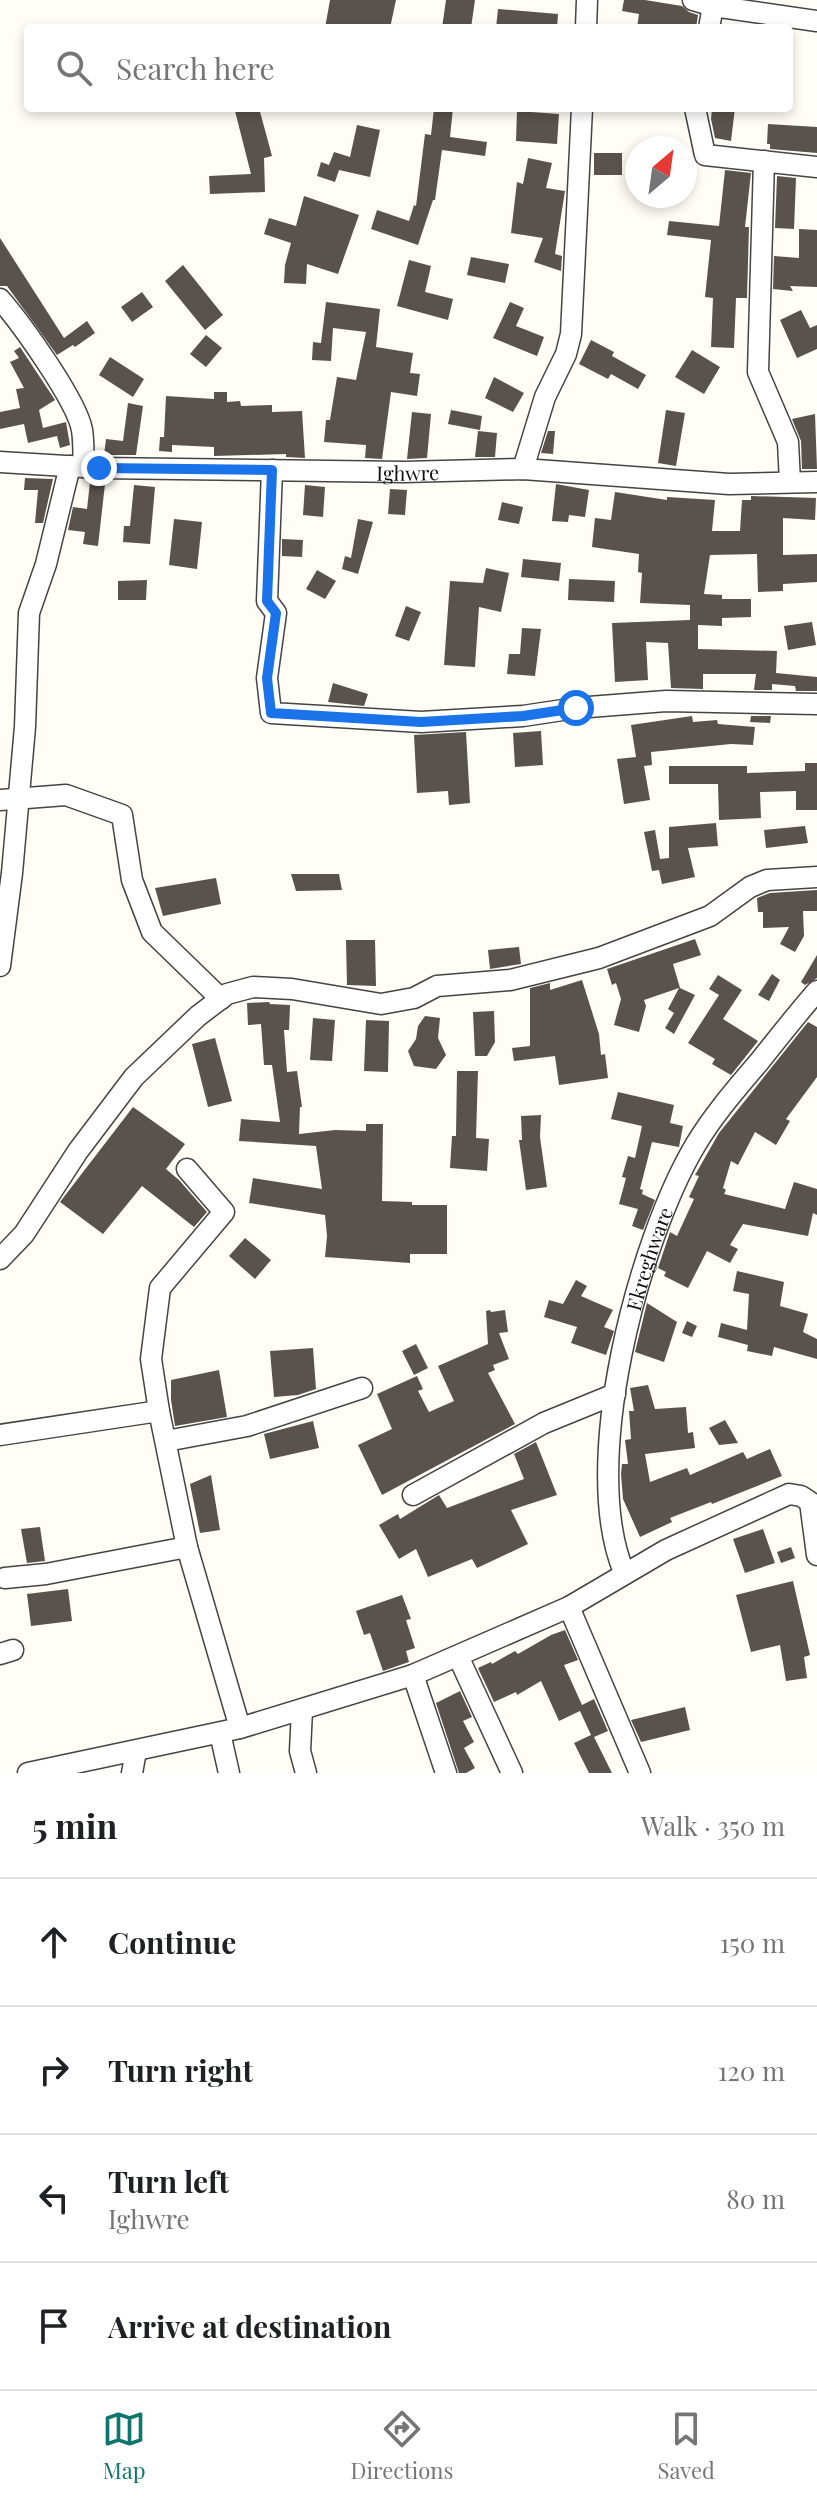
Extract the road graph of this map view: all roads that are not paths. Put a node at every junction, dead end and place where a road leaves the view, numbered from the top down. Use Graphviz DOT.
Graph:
graph roads {
  1 [pos="587,0"];
  2 [pos="693,0"];
  3 [pos="713,6"];
  4 [pos="817,21"];
  5 [pos="586,24"];
  6 [pos="710,24"];
  7 [pos="582,112"];
  8 [pos="696,112"];
  9 [pos="764,161"];
  10 [pos="817,167"];
  11 [pos="0,299"];
  12 [pos="0,462"];
  13 [pos="77,467"];
  14 [pos="523,469"];
  15 [pos="272,470"];
  16 [pos="790,482"];
  17 [pos="817,482"];
  18 [pos="817,704"];
  19 [pos="10,800"];
  20 [pos="817,877"];
  21 [pos="0,966"];
  22 [pos="817,991"];
  23 [pos="221,999"];
  24 [pos="187,1169"];
  25 [pos="0,1259"];
  26 [pos="362,1388"];
  27 [pos="615,1394"];
  28 [pos="159,1411"];
  29 [pos="0,1435"];
  30 [pos="166,1441"];
  31 [pos="812,1492"];
  32 [pos="413,1495"];
  33 [pos="187,1547"];
  34 [pos="817,1555"];
  35 [pos="624,1572"];
  36 [pos="5,1578"];
  37 [pos="569,1607"];
  38 [pos="458,1656"];
  39 [pos="413,1675"];
  40 [pos="302,1710"];
  41 [pos="240,1728"];
  42 [pos="220,1733"];
  43 [pos="136,1751"];
  44 [pos="28,1773"];
  45 [pos="132,1773"];
  46 [pos="229,1773"];
  47 [pos="306,1773"];
  48 [pos="446,1773"];
  49 [pos="512,1773"];
  50 [pos="640,1773"];
  1 -- 5 [label="street"];
  2 -- 3 [label="street"];
  3 -- 4 [label="street"];
  3 -- 6 [label="street"];
  7 -- 14 [label="street"];
  8 -- 9 [label="street"];
  9 -- 10 [label="street"];
  9 -- 16 [label="street"];
  11 -- 13 [label="street"];
  12 -- 13 [label="street, Ighwre"];
  13 -- 15 [label="street, Ighwre"];
  13 -- 19 [label="street"];
  14 -- 15 [label="street, Ighwre"];
  14 -- 16 [label="street, Ighwre"];
  15 -- 18 [label="street"];
  16 -- 17 [label="street, Ighwre"];
  19 -- 21 [label="street"];
  19 -- 23 [label="street"];
  20 -- 23 [label="street"];
  22 -- 27 [label="street, Ekreghware"];
  23 -- 25 [label="street"];
  24 -- 28 [label="street"];
  26 -- 30 [label="street"];
  27 -- 32 [label="street"];
  27 -- 35 [label="street, Ekreghware"];
  28 -- 29 [label="street"];
  28 -- 30 [label="street"];
  30 -- 33 [label="street"];
  31 -- 34 [label="street"];
  31 -- 35 [label="street"];
  33 -- 36 [label="street"];
  33 -- 41 [label="street"];
  35 -- 37 [label="street"];
  37 -- 38 [label="street"];
  37 -- 50 [label="street"];
  38 -- 39 [label="street"];
  38 -- 49 [label="street"];
  39 -- 40 [label="street"];
  39 -- 48 [label="street"];
  40 -- 41 [label="street"];
  40 -- 47 [label="street"];
  41 -- 42 [label="street"];
  42 -- 43 [label="street"];
  42 -- 46 [label="street"];
  43 -- 44 [label="street"];
  43 -- 45 [label="street"];
}
